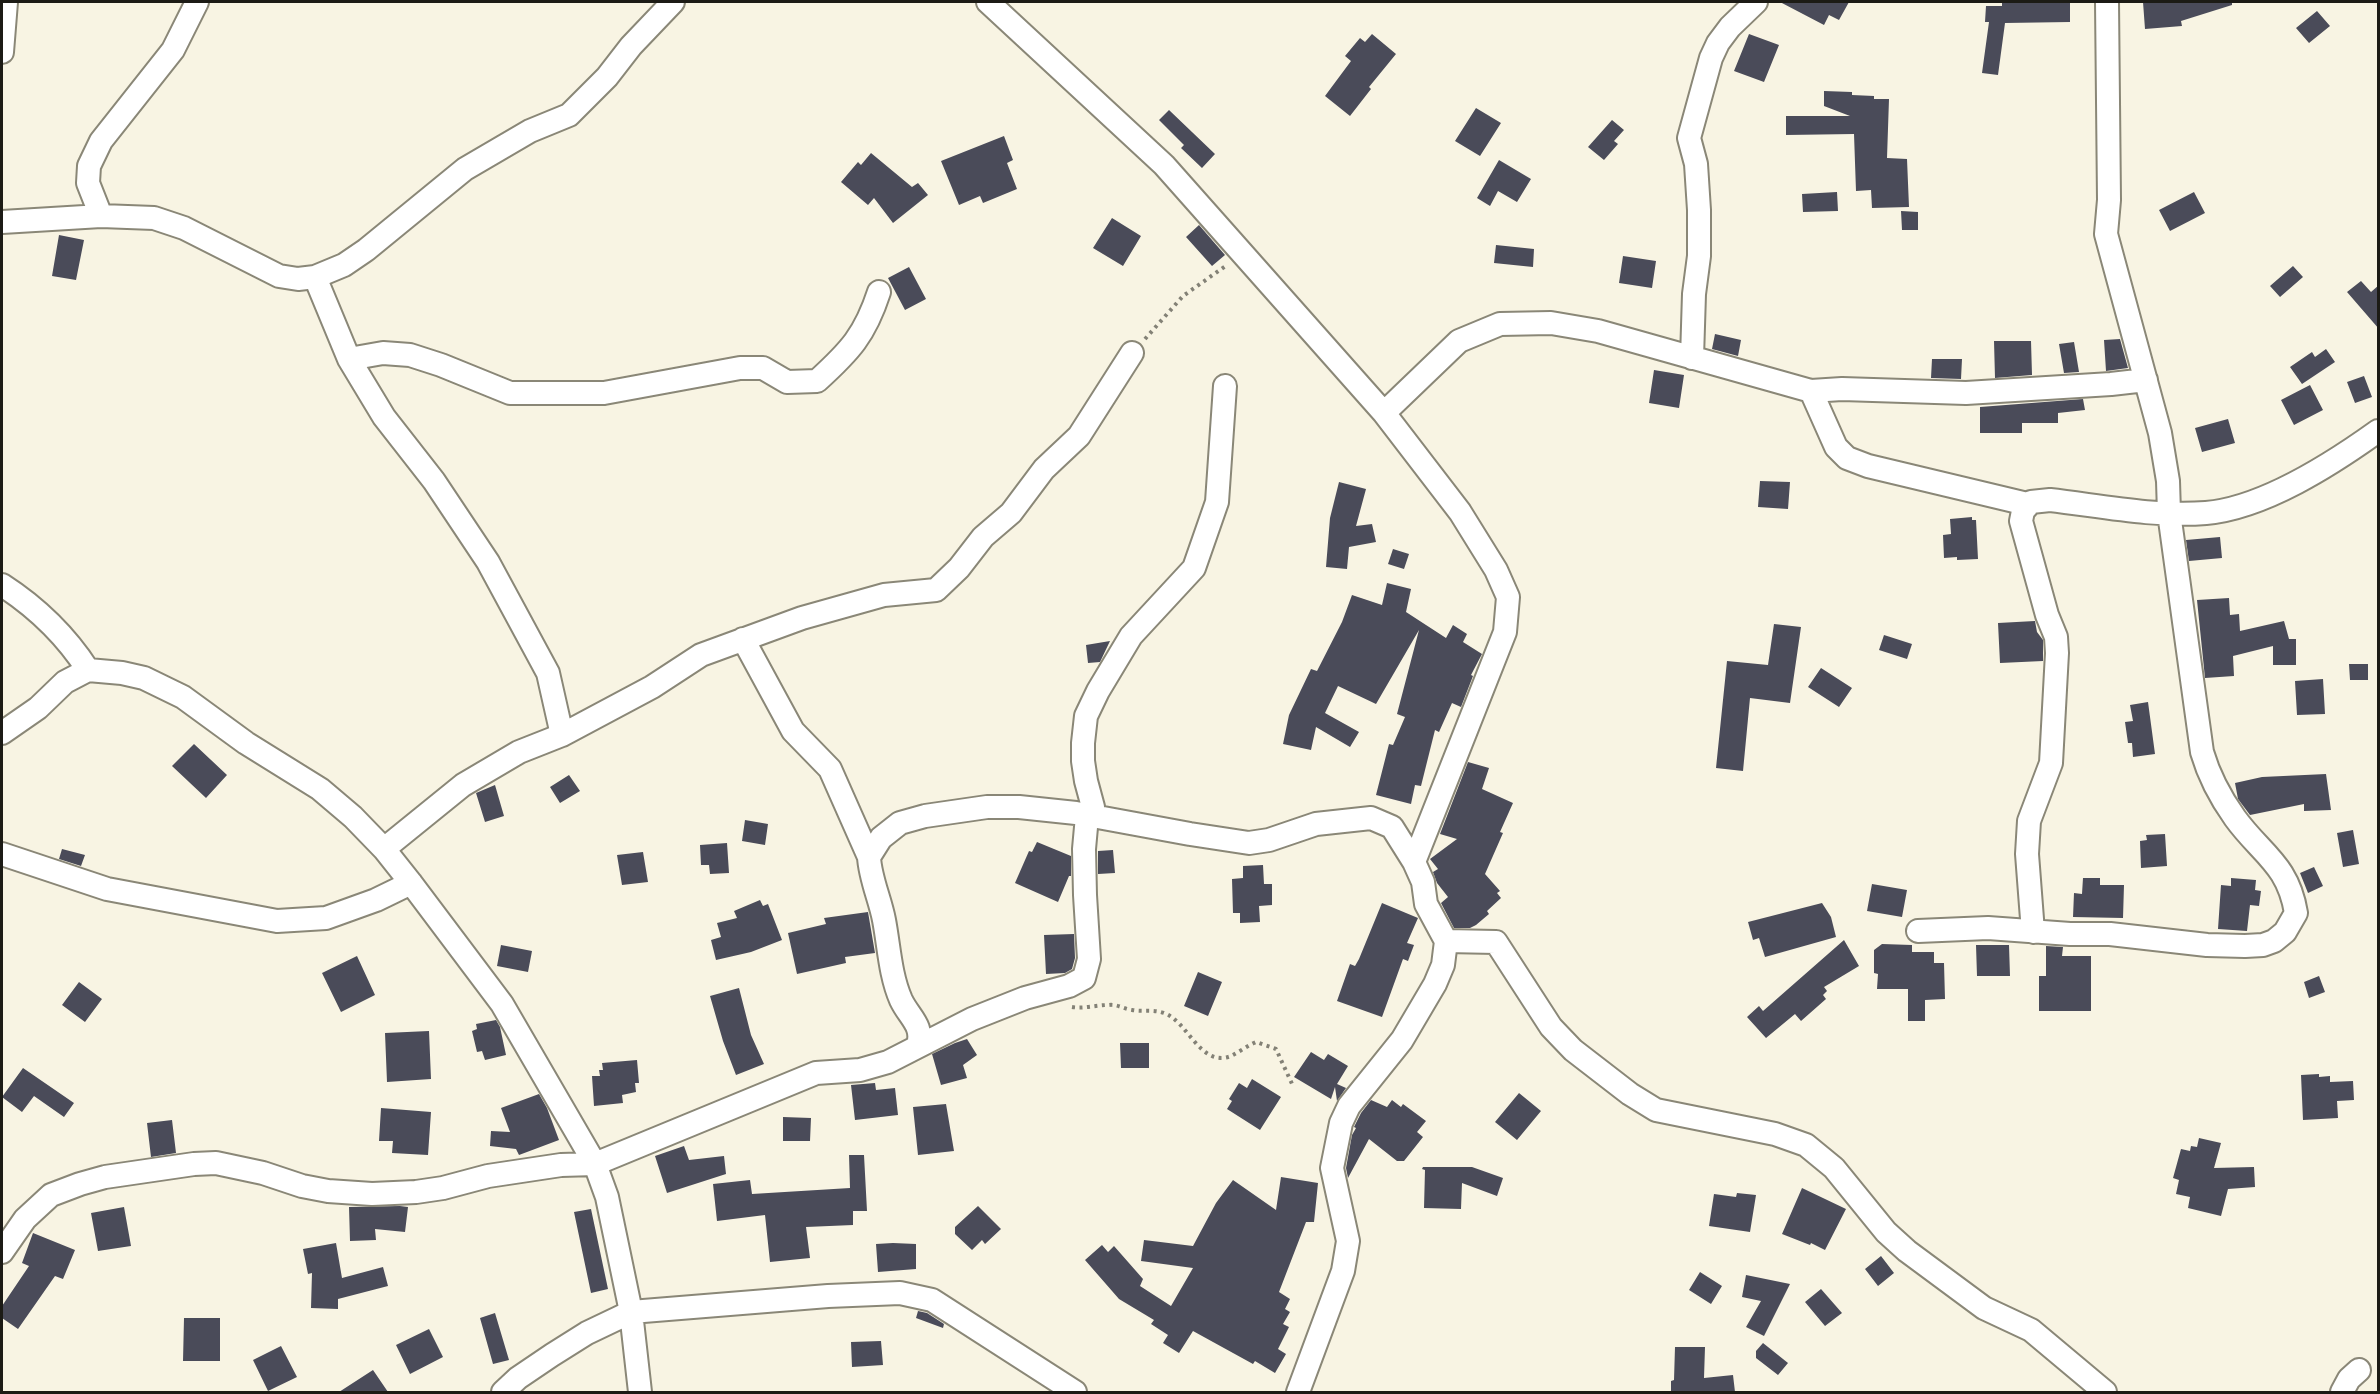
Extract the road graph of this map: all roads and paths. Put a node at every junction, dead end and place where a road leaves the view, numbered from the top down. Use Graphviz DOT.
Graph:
graph roads {
  1 [pos="6,2"];
  2 [pos="197,2"];
  3 [pos="673,2"];
  4 [pos="988,2"];
  5 [pos="1756,2"];
  6 [pos="2107,2"];
  7 [pos="2,52"];
  8 [pos="101,216"];
  9 [pos="2,222"];
  10 [pos="1243,254"];
  11 [pos="315,277"];
  12 [pos="879,292"];
  13 [pos="1132,354"];
  14 [pos="349,358"];
  15 [pos="1692,358"];
  16 [pos="2146,380"];
  17 [pos="1225,386"];
  18 [pos="1811,391"];
  19 [pos="1384,413"];
  20 [pos="2379,431"];
  21 [pos="2027,504"];
  22 [pos="2169,513"];
  23 [pos="2,585"];
  24 [pos="743,639"];
  25 [pos="88,670"];
  26 [pos="2,734"];
  27 [pos="562,735"];
  28 [pos="1087,816"];
  29 [pos="384,849"];
  30 [pos="2,854"];
  31 [pos="869,857"];
  32 [pos="1414,862"];
  33 [pos="411,883"];
  34 [pos="1918,931"];
  35 [pos="2033,932"];
  36 [pos="1446,941"];
  37 [pos="1068,1006"];
  38 [pos="918,1045"];
  39 [pos="1293,1086"];
  40 [pos="595,1164"];
  41 [pos="2,1252"];
  42 [pos="631,1312"];
  43 [pos="2359,1370"];
  44 [pos="514,1388"];
  45 [pos="640,1392"];
  46 [pos="1075,1392"];
  47 [pos="1298,1392"];
  48 [pos="2105,1392"];
  49 [pos="2342,1392"];
  1 -- 7 [label="street"];
  2 -- 8 [label="street"];
  3 -- 11 [label="street"];
  4 -- 10 [label="street"];
  5 -- 15 [label="street"];
  6 -- 16 [label="street"];
  8 -- 9 [label="street"];
  8 -- 11 [label="street"];
  10 -- 13 [label="path"];
  10 -- 19 [label="street"];
  11 -- 14 [label="street"];
  12 -- 14 [label="street"];
  13 -- 24 [label="street"];
  14 -- 27 [label="street"];
  15 -- 18 [label="street"];
  15 -- 19 [label="street"];
  16 -- 18 [label="street"];
  16 -- 22 [label="street"];
  17 -- 28 [label="street"];
  18 -- 21 [label="street"];
  19 -- 32 [label="street"];
  20 -- 22 [label="street"];
  21 -- 22 [label="street"];
  21 -- 35 [label="street"];
  22 -- 35 [label="street"];
  23 -- 25 [label="street"];
  24 -- 27 [label="street"];
  24 -- 31 [label="street"];
  25 -- 26 [label="street"];
  25 -- 29 [label="street"];
  27 -- 29 [label="street"];
  28 -- 31 [label="street"];
  28 -- 32 [label="street"];
  28 -- 38 [label="street"];
  29 -- 33 [label="street"];
  30 -- 33 [label="street"];
  31 -- 38 [label="street"];
  32 -- 36 [label="street"];
  33 -- 40 [label="street"];
  34 -- 35 [label="street"];
  36 -- 47 [label="street"];
  36 -- 48 [label="street"];
  37 -- 39 [label="path"];
  38 -- 40 [label="street"];
  40 -- 41 [label="street"];
  40 -- 42 [label="street"];
  42 -- 44 [label="street"];
  42 -- 45 [label="street"];
  42 -- 46 [label="street"];
  43 -- 49 [label="street"];
}
